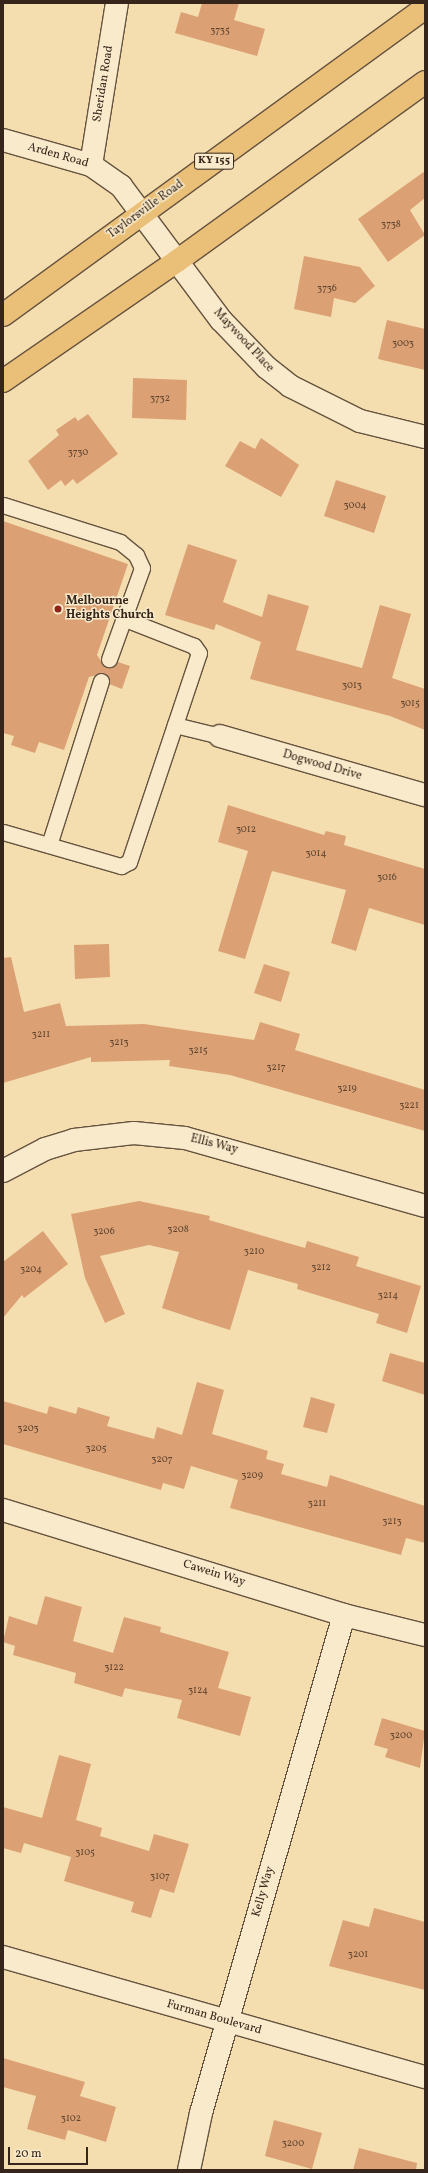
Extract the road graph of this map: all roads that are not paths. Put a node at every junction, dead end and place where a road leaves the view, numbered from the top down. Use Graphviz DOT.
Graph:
graph roads {
  1 [pos="117,3"];
  2 [pos="425,8"];
  3 [pos="425,82"];
  4 [pos="3,140"];
  5 [pos="91,165"];
  6 [pos="142,213"];
  7 [pos="177,261"];
  8 [pos="3,315"];
  9 [pos="3,381"];
  10 [pos="425,437"];
  11 [pos="3,505"];
  12 [pos="125,619"];
  13 [pos="109,659"];
  14 [pos="101,682"];
  15 [pos="175,725"];
  16 [pos="220,736"];
  17 [pos="425,795"];
  18 [pos="3,832"];
  19 [pos="49,845"];
  20 [pos="3,1171"];
  21 [pos="425,1206"];
  22 [pos="3,1510"];
  23 [pos="344,1615"];
  24 [pos="425,1635"];
  25 [pos="3,1957"];
  26 [pos="227,2022"];
  27 [pos="425,2077"];
  28 [pos="190,2170"];
  1 -- 5 [label="street, Sheridan Road"];
  2 -- 6 [label="main road, Taylorsville Road / KY 155"];
  3 -- 7 [label="main road"];
  4 -- 5 [label="street, Arden Road"];
  5 -- 6 [label="street, Arden Road"];
  6 -- 7 [label="street, Maywood Place"];
  6 -- 8 [label="main road, Taylorsville Road / KY 155"];
  7 -- 9 [label="main road"];
  7 -- 10 [label="street, Maywood Place"];
  11 -- 12 [label="lane"];
  12 -- 13 [label="lane"];
  12 -- 15 [label="lane"];
  14 -- 19 [label="lane"];
  15 -- 16 [label="lane"];
  15 -- 19 [label="lane"];
  16 -- 17 [label="street, Dogwood Drive"];
  18 -- 19 [label="lane"];
  20 -- 21 [label="street, Ellis Way"];
  22 -- 23 [label="street, Cawein Way"];
  23 -- 24 [label="street, Cawein Way"];
  23 -- 26 [label="street, Kelly Way"];
  25 -- 26 [label="street, Furman Boulevard"];
  26 -- 27 [label="street, Furman Boulevard"];
  26 -- 28 [label="street, Kelly Way"];
}
